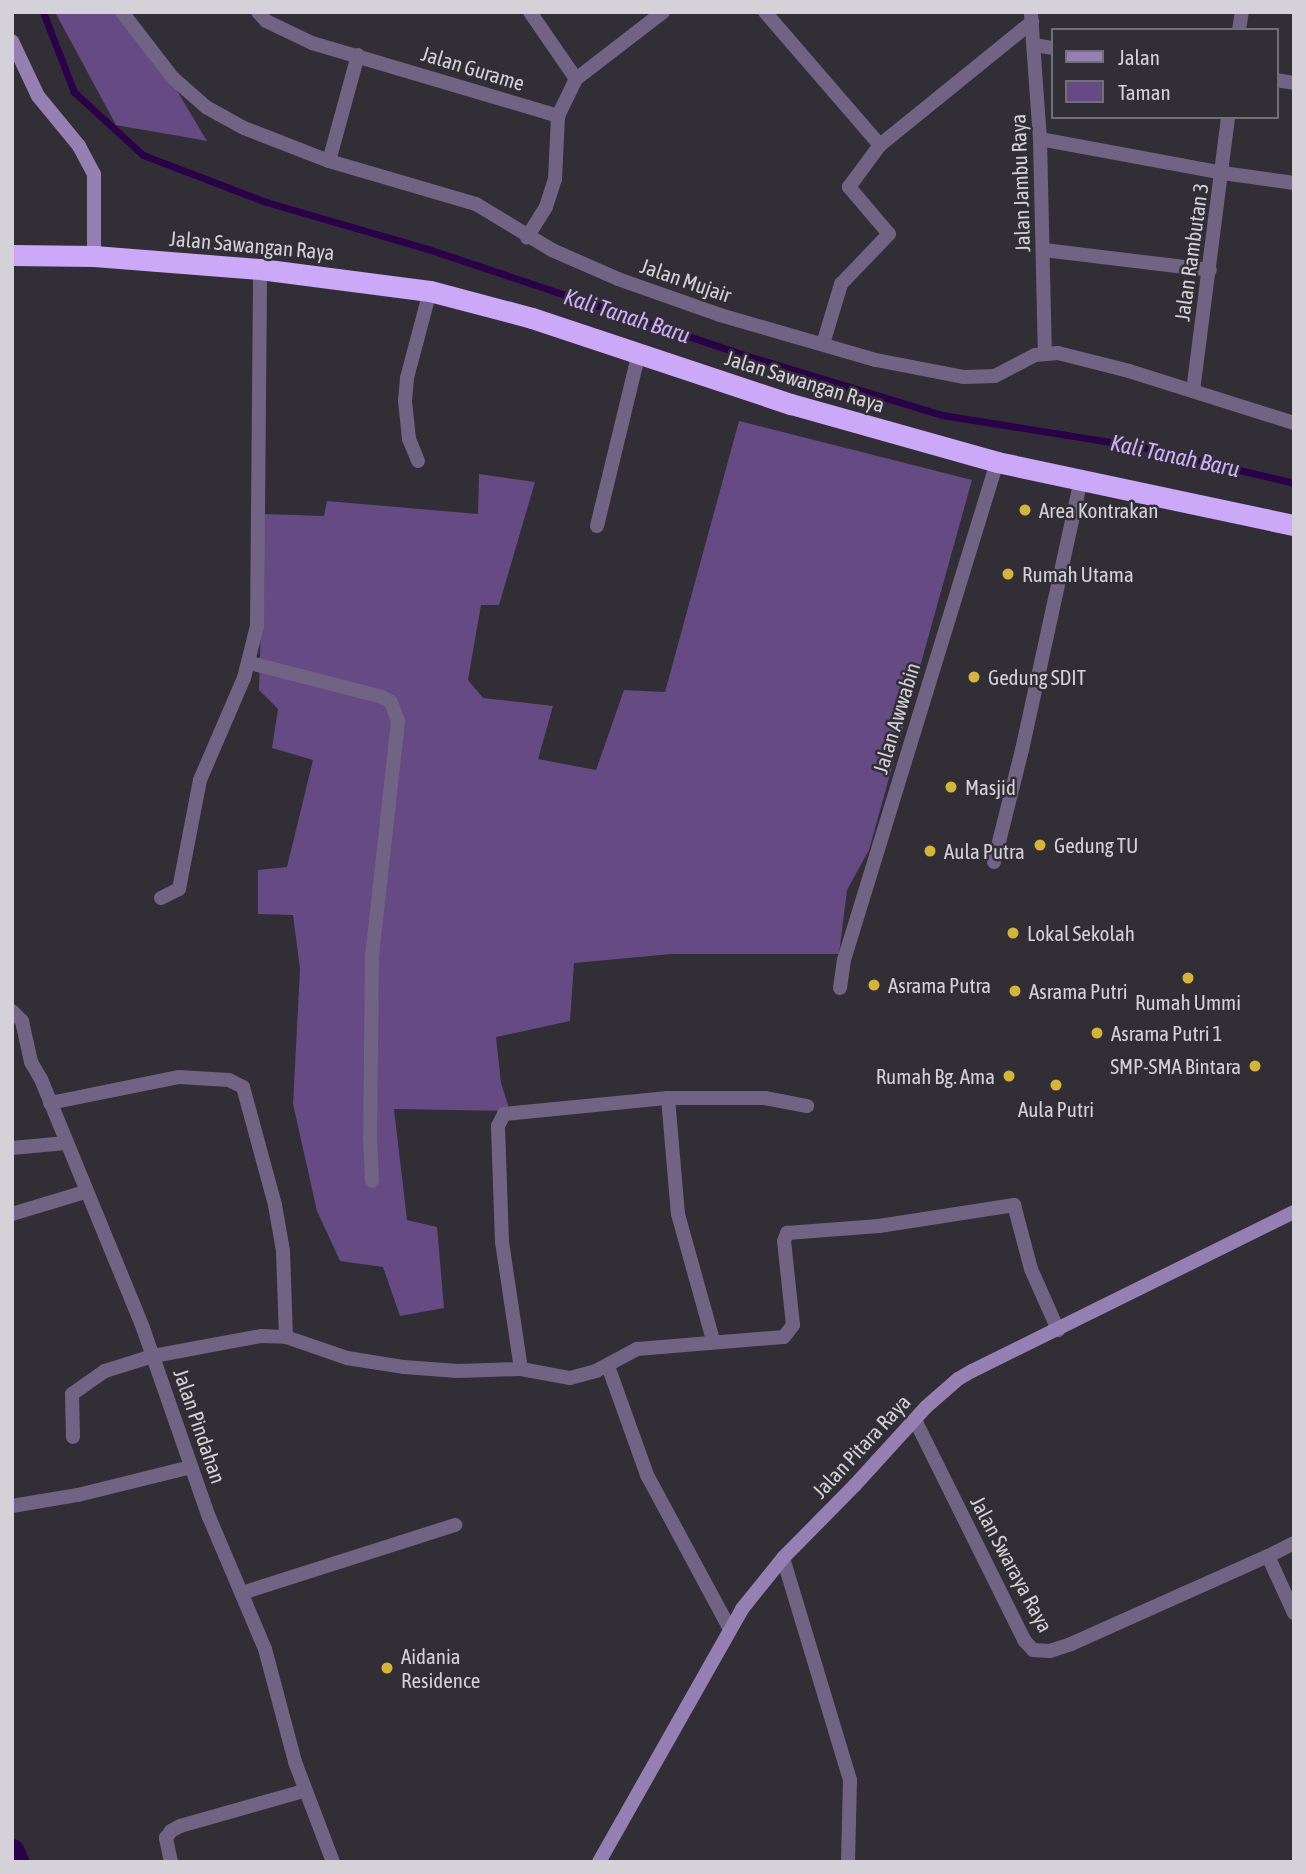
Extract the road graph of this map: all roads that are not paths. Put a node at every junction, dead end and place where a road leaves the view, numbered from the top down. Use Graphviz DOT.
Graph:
graph roads {
  1 [pos="122,12"];
  2 [pos="258,12"];
  3 [pos="530,12"];
  4 [pos="663,12"];
  5 [pos="765,12"];
  6 [pos="1032,17"];
  7 [pos="12,41"];
  8 [pos="1034,45"];
  9 [pos="1050,48"];
  10 [pos="358,55"];
  11 [pos="576,79"];
  12 [pos="558,116"];
  13 [pos="1228,119"];
  14 [pos="1040,139"];
  15 [pos="880,145"];
  16 [pos="329,161"];
  17 [pos="1223,173"];
  18 [pos="1294,183"];
  19 [pos="527,238"];
  20 [pos="1044,250"];
  21 [pos="12,255"];
  22 [pos="94,256"];
  23 [pos="260,269"];
  24 [pos="1210,270"];
  25 [pos="430,291"];
  26 [pos="823,344"];
  27 [pos="1045,352"];
  28 [pos="639,353"];
  29 [pos="1194,391"];
  30 [pos="1294,423"];
  31 [pos="418,461"];
  32 [pos="997,462"];
  33 [pos="1081,480"];
  34 [pos="1294,525"];
  35 [pos="597,526"];
  36 [pos="250,663"];
  37 [pos="994,862"];
  38 [pos="161,898"];
  39 [pos="840,988"];
  40 [pos="12,1011"];
  41 [pos="668,1098"];
  42 [pos="50,1103"];
  43 [pos="807,1106"];
  44 [pos="66,1143"];
  45 [pos="12,1148"];
  46 [pos="372,1181"];
  47 [pos="85,1192"];
  48 [pos="1294,1212"];
  49 [pos="12,1214"];
  50 [pos="1058,1330"];
  51 [pos="286,1337"];
  52 [pos="713,1340"];
  53 [pos="153,1356"];
  54 [pos="608,1366"];
  55 [pos="520,1368"];
  56 [pos="915,1420"];
  57 [pos="74,1437"];
  58 [pos="191,1466"];
  59 [pos="12,1507"];
  60 [pos="455,1525"];
  61 [pos="1294,1543"];
  62 [pos="1268,1556"];
  63 [pos="783,1558"];
  64 [pos="242,1593"];
  65 [pos="1294,1613"];
  66 [pos="730,1629"];
  67 [pos="304,1791"];
  68 [pos="171,1862"];
  69 [pos="333,1862"];
  70 [pos="599,1862"];
  71 [pos="848,1862"];
  1 -- 16 [label="street, Jalan Mujair"];
  2 -- 10 [label="street, Jalan Gurame"];
  3 -- 11 [label="street"];
  4 -- 11 [label="street"];
  5 -- 15 [label="street"];
  6 -- 8 [label="street, Jalan Jambu Raya"];
  6 -- 15 [label="street"];
  7 -- 22 [label="main road"];
  8 -- 9 [label="street"];
  8 -- 14 [label="street, Jalan Jambu Raya"];
  10 -- 12 [label="street, Jalan Gurame"];
  10 -- 16 [label="street"];
  11 -- 12 [label="street"];
  12 -- 19 [label="street"];
  13 -- 17 [label="street, Jalan Rambutan 3"];
  14 -- 17 [label="street"];
  14 -- 20 [label="street, Jalan Jambu Raya"];
  15 -- 26 [label="street"];
  16 -- 19 [label="street, Jalan Mujair"];
  17 -- 18 [label="street"];
  17 -- 24 [label="street, Jalan Rambutan 3"];
  19 -- 26 [label="street, Jalan Mujair"];
  20 -- 24 [label="street"];
  20 -- 27 [label="street, Jalan Jambu Raya"];
  21 -- 22 [label="highway, Jalan Sawangan Raya"];
  22 -- 23 [label="highway, Jalan Sawangan Raya"];
  23 -- 25 [label="highway, Jalan Sawangan Raya"];
  23 -- 36 [label="street"];
  24 -- 29 [label="street, Jalan Rambutan 3"];
  25 -- 28 [label="highway, Jalan Sawangan Raya"];
  25 -- 31 [label="street"];
  26 -- 27 [label="street, Jalan Mujair"];
  27 -- 29 [label="street"];
  28 -- 32 [label="highway, Jalan Sawangan Raya"];
  28 -- 35 [label="street"];
  29 -- 30 [label="street"];
  32 -- 33 [label="highway, Jalan Sawangan Raya"];
  32 -- 39 [label="street, Jalan Awwabin"];
  33 -- 34 [label="highway, Jalan Sawangan Raya"];
  33 -- 37 [label="street"];
  36 -- 38 [label="street"];
  36 -- 46 [label="street"];
  40 -- 42 [label="street, Jalan Pindahan"];
  41 -- 43 [label="street"];
  41 -- 52 [label="street"];
  41 -- 55 [label="street"];
  42 -- 44 [label="street, Jalan Pindahan"];
  42 -- 51 [label="street"];
  44 -- 45 [label="street"];
  44 -- 47 [label="street, Jalan Pindahan"];
  47 -- 49 [label="street"];
  47 -- 53 [label="street, Jalan Pindahan"];
  48 -- 50 [label="main road, Jalan Pitara Raya"];
  50 -- 52 [label="street"];
  50 -- 56 [label="main road, Jalan Pitara Raya"];
  51 -- 53 [label="street"];
  51 -- 55 [label="street"];
  52 -- 54 [label="street"];
  53 -- 57 [label="street"];
  53 -- 58 [label="street, Jalan Pindahan"];
  54 -- 55 [label="street"];
  54 -- 66 [label="street"];
  56 -- 62 [label="street, Jalan Swaraya Raya"];
  56 -- 63 [label="main road, Jalan Pitara Raya"];
  58 -- 59 [label="street"];
  58 -- 64 [label="street, Jalan Pindahan"];
  60 -- 64 [label="street"];
  61 -- 62 [label="street"];
  62 -- 65 [label="street"];
  63 -- 66 [label="main road, Jalan Pitara Raya"];
  63 -- 71 [label="street"];
  64 -- 67 [label="street, Jalan Pindahan"];
  66 -- 70 [label="main road, Jalan Pitara Raya"];
  67 -- 68 [label="street"];
  67 -- 69 [label="street, Jalan Pindahan"];
}
